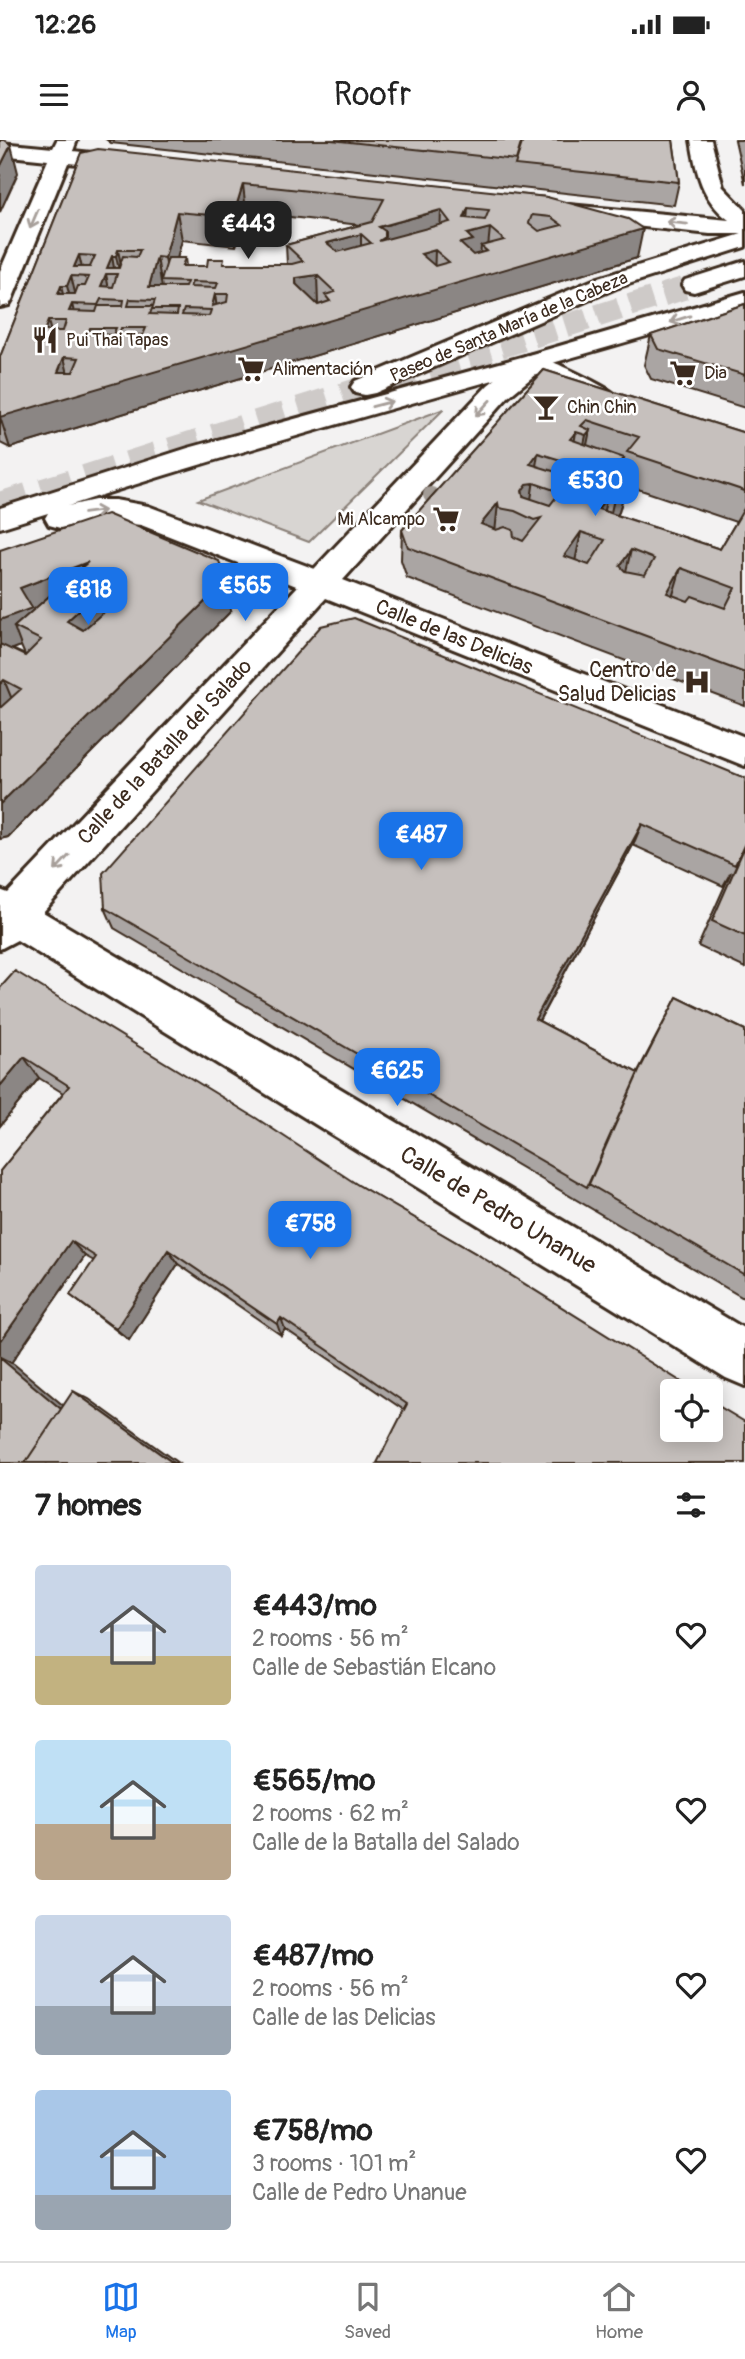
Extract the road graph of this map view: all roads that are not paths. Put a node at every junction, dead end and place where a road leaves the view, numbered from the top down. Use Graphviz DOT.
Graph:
graph roads {
  1 [pos="701,140"];
  2 [pos="64,148"];
  3 [pos="0,149"];
  4 [pos="155,166"];
  5 [pos="543,209"];
  6 [pos="745,221"];
  7 [pos="745,227"];
  8 [pos="745,240"];
  9 [pos="745,268"];
  10 [pos="694,285"];
  11 [pos="745,299"];
  12 [pos="0,300"];
  13 [pos="534,362"];
  14 [pos="630,404"];
  15 [pos="198,454"];
  16 [pos="1,517"];
  17 [pos="320,583"];
  18 [pos="745,752"];
  19 [pos="4,918"];
  20 [pos="745,1359"];
  1 -- 6 [label="street"];
  2 -- 3 [label="street"];
  2 -- 4 [label="street"];
  2 -- 12 [label="street, one-way"];
  7 -- 5 [label="street, one-way"];
  8 -- 15 [label="street, Paseo de Santa María de la Cabeza"];
  9 -- 10 [label="street"];
  11 -- 13 [label="street, Paseo de Santa María de la Cabeza, one-way"];
  13 -- 14 [label="street"];
  15 -- 13 [label="street, Paseo de Santa María de la Cabeza, one-way"];
  13 -- 17 [label="street, Calle de la Batalla del Salado, one-way"];
  15 -- 16 [label="street, Paseo de Santa María de la Cabeza"];
  16 -- 17 [label="street, Calle de las Delicias, one-way"];
  17 -- 18 [label="street, Calle de las Delicias"];
  17 -- 19 [label="street, Calle de la Batalla del Salado, one-way"];
  19 -- 20 [label="street, Calle de Pedro Unanue"];
}
